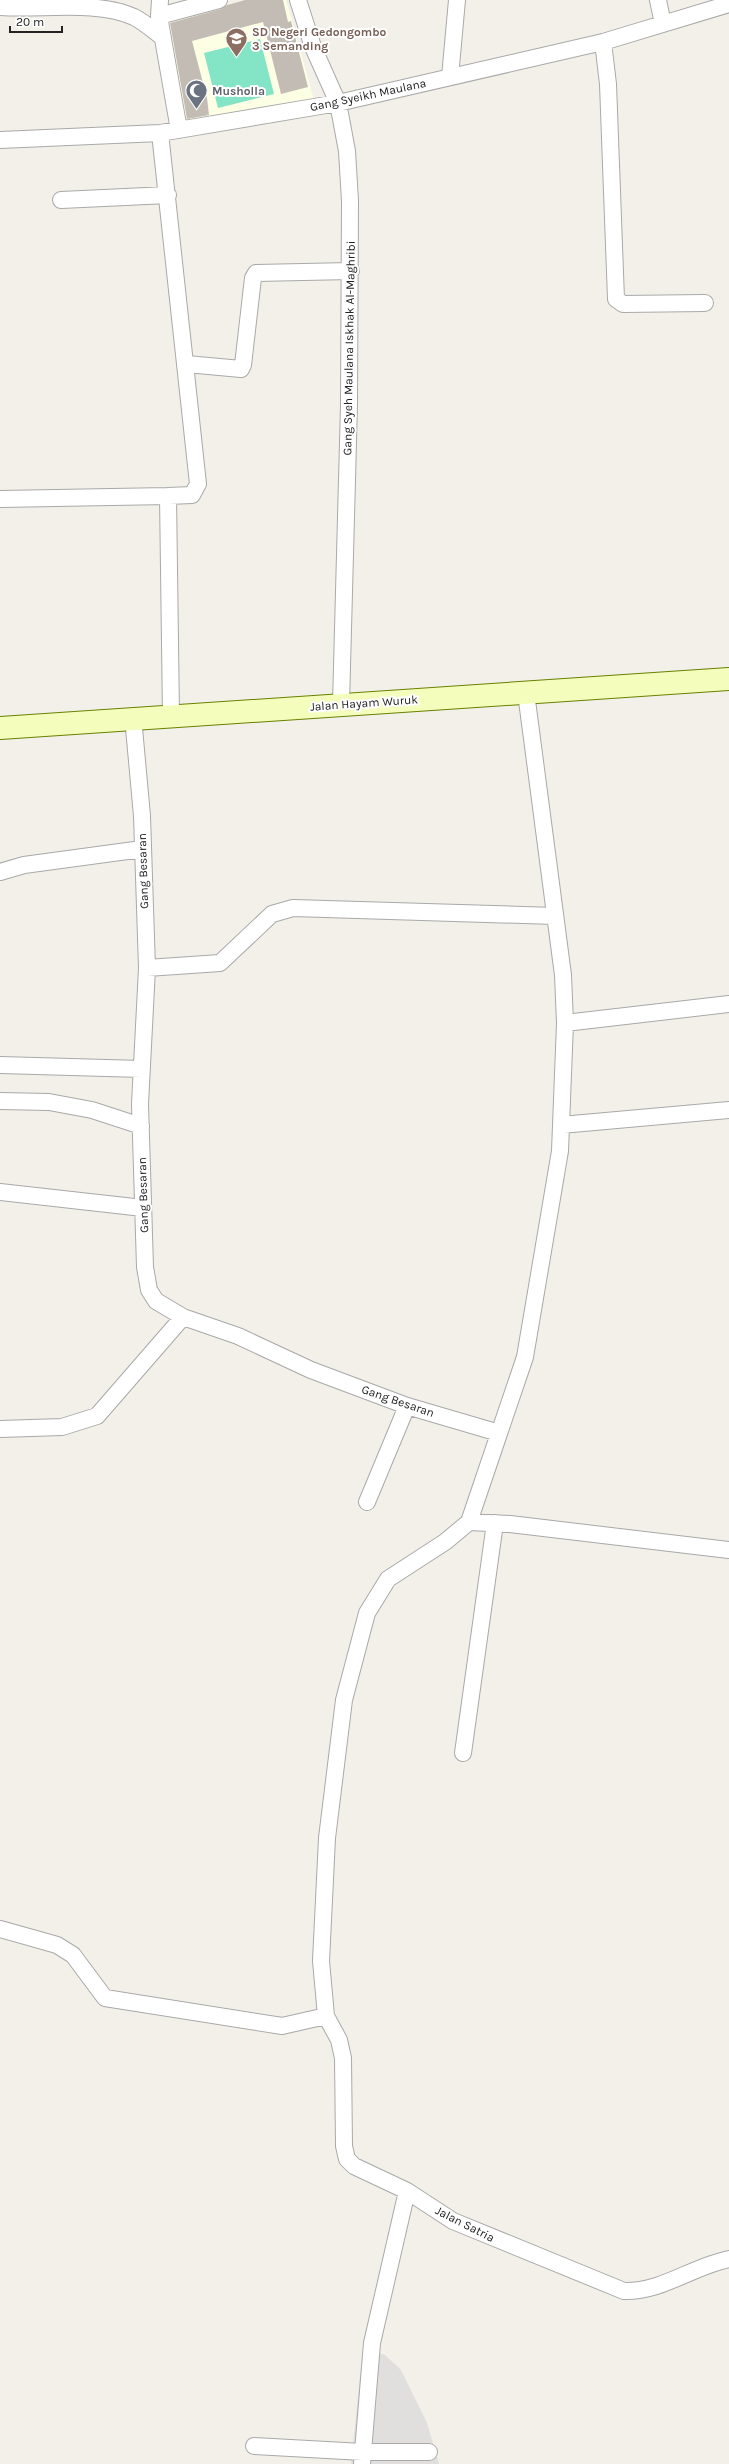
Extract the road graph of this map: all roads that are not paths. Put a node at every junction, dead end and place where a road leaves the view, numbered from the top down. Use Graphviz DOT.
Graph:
graph roads {
  1 [pos="160,0"];
  2 [pos="219,0"];
  3 [pos="298,0"];
  4 [pos="457,0"];
  5 [pos="658,0"];
  6 [pos="729,4"];
  7 [pos="0,7"];
  8 [pos="159,16"];
  9 [pos="662,24"];
  10 [pos="162,37"];
  11 [pos="603,42"];
  12 [pos="450,77"];
  13 [pos="338,104"];
  14 [pos="179,130"];
  15 [pos="160,133"];
  16 [pos="0,140"];
  17 [pos="168,195"];
  18 [pos="61,200"];
  19 [pos="351,272"];
  20 [pos="705,303"];
  21 [pos="187,364"];
  22 [pos="168,496"];
  23 [pos="0,499"];
  24 [pos="729,679"];
  25 [pos="526,693"];
  26 [pos="341,704"];
  27 [pos="171,715"];
  28 [pos="134,717"];
  29 [pos="0,728"];
  30 [pos="142,849"];
  31 [pos="0,872"];
  32 [pos="555,916"];
  33 [pos="147,968"];
  34 [pos="729,1004"];
  35 [pos="565,1023"];
  36 [pos="0,1065"];
  37 [pos="142,1069"];
  38 [pos="0,1101"];
  39 [pos="729,1110"];
  40 [pos="561,1124"];
  41 [pos="141,1126"];
  42 [pos="0,1192"];
  43 [pos="143,1208"];
  44 [pos="183,1317"];
  45 [pos="407,1406"];
  46 [pos="0,1429"];
  47 [pos="499,1434"];
  48 [pos="367,1502"];
  49 [pos="469,1522"];
  50 [pos="495,1523"];
  51 [pos="729,1550"];
  52 [pos="463,1753"];
  53 [pos="0,1929"];
  54 [pos="326,2016"];
  55 [pos="407,2191"];
  56 [pos="729,2259"];
  57 [pos="254,2446"];
  58 [pos="429,2452"];
  59 [pos="363,2458"];
  1 -- 8 [label="street"];
  2 -- 8 [label="street"];
  3 -- 13 [label="street, Gang Syeh Maulana Iskhak Al-Maghribi"];
  4 -- 12 [label="street"];
  5 -- 9 [label="street"];
  6 -- 9 [label="street, Gang Syeikh Maulana"];
  7 -- 10 [label="street"];
  8 -- 10 [label="street"];
  9 -- 11 [label="street, Gang Syeikh Maulana"];
  10 -- 14 [label="street"];
  11 -- 12 [label="street, Gang Syeikh Maulana"];
  11 -- 20 [label="street"];
  12 -- 13 [label="street, Gang Syeikh Maulana"];
  13 -- 14 [label="street, Gang Syeikh Maulana"];
  13 -- 19 [label="street, Gang Syeh Maulana Iskhak Al-Maghribi"];
  14 -- 15 [label="street, Gang Syeikh Maulana"];
  15 -- 16 [label="street, Gang Syeikh Maulana"];
  15 -- 17 [label="street"];
  17 -- 18 [label="street"];
  17 -- 21 [label="street"];
  19 -- 21 [label="street"];
  19 -- 26 [label="street, Gang Syeh Maulana Iskhak Al-Maghribi"];
  21 -- 22 [label="street"];
  22 -- 23 [label="street"];
  22 -- 27 [label="street"];
  24 -- 25 [label="main road, Jalan Hayam Wuruk"];
  25 -- 26 [label="main road, Jalan Hayam Wuruk"];
  25 -- 32 [label="street"];
  26 -- 27 [label="main road, Jalan Hayam Wuruk"];
  27 -- 28 [label="main road, Jalan Hayam Wuruk"];
  28 -- 29 [label="main road, Jalan Hayam Wuruk"];
  28 -- 30 [label="street, Gang Besaran"];
  30 -- 31 [label="street"];
  30 -- 33 [label="street, Gang Besaran"];
  32 -- 33 [label="street"];
  32 -- 35 [label="street"];
  33 -- 37 [label="street, Gang Besaran"];
  34 -- 35 [label="street"];
  35 -- 40 [label="street"];
  36 -- 37 [label="street"];
  37 -- 41 [label="street, Gang Besaran"];
  38 -- 41 [label="street"];
  39 -- 40 [label="street"];
  40 -- 47 [label="street"];
  41 -- 43 [label="street, Gang Besaran"];
  42 -- 43 [label="street"];
  43 -- 44 [label="street, Gang Besaran"];
  44 -- 45 [label="street, Gang Besaran"];
  44 -- 46 [label="street"];
  45 -- 47 [label="street, Gang Besaran"];
  45 -- 48 [label="street"];
  47 -- 49 [label="street"];
  49 -- 50 [label="street"];
  49 -- 54 [label="street"];
  50 -- 51 [label="street"];
  50 -- 52 [label="street"];
  53 -- 54 [label="street"];
  54 -- 55 [label="street, Jalan Satria"];
  55 -- 56 [label="street, Jalan Satria"];
  55 -- 59 [label="street"];
  57 -- 59 [label="street"];
  58 -- 59 [label="street"];
}
